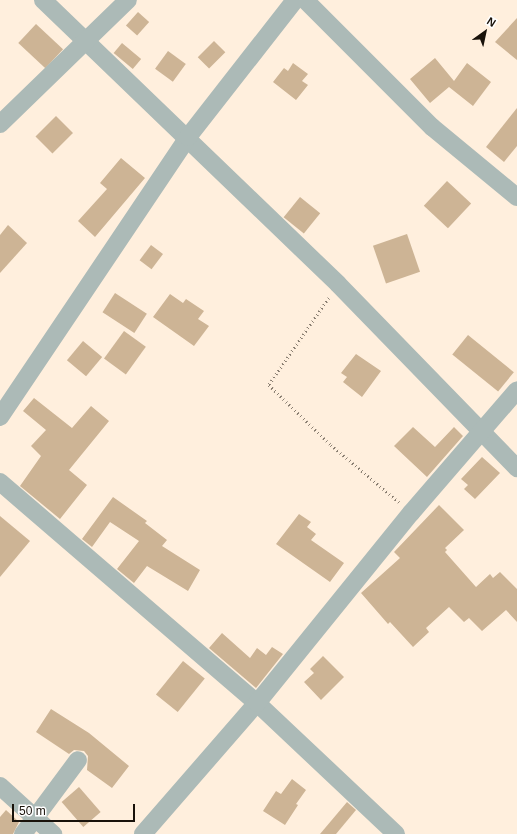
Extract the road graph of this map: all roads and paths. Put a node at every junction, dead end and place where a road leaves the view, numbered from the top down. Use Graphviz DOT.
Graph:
graph roads {
  1 [pos="43,0"];
  2 [pos="128,0"];
  3 [pos="294,0"];
  4 [pos="305,0"];
  5 [pos="88,42"];
  6 [pos="0,124"];
  7 [pos="188,138"];
  8 [pos="517,197"];
  9 [pos="338,284"];
  10 [pos="517,390"];
  11 [pos="0,417"];
  12 [pos="482,432"];
  13 [pos="517,468"];
  14 [pos="0,482"];
  15 [pos="412,513"];
  16 [pos="257,703"];
  17 [pos="78,760"];
  18 [pos="0,786"];
  19 [pos="36,819"];
  20 [pos="23,834"];
  21 [pos="53,834"];
  22 [pos="143,834"];
  23 [pos="396,834"];
  1 -- 5 [label="street"];
  2 -- 5 [label="street"];
  3 -- 7 [label="street"];
  4 -- 8 [label="street"];
  5 -- 6 [label="street"];
  5 -- 7 [label="street"];
  7 -- 9 [label="street"];
  7 -- 11 [label="street"];
  9 -- 12 [label="street"];
  9 -- 15 [label="path"];
  10 -- 12 [label="street"];
  12 -- 13 [label="street"];
  12 -- 15 [label="street"];
  14 -- 16 [label="street"];
  15 -- 16 [label="street"];
  16 -- 22 [label="street"];
  16 -- 23 [label="street"];
  17 -- 19 [label="street"];
  18 -- 19 [label="street"];
  19 -- 20 [label="street"];
  19 -- 21 [label="street"];
}
